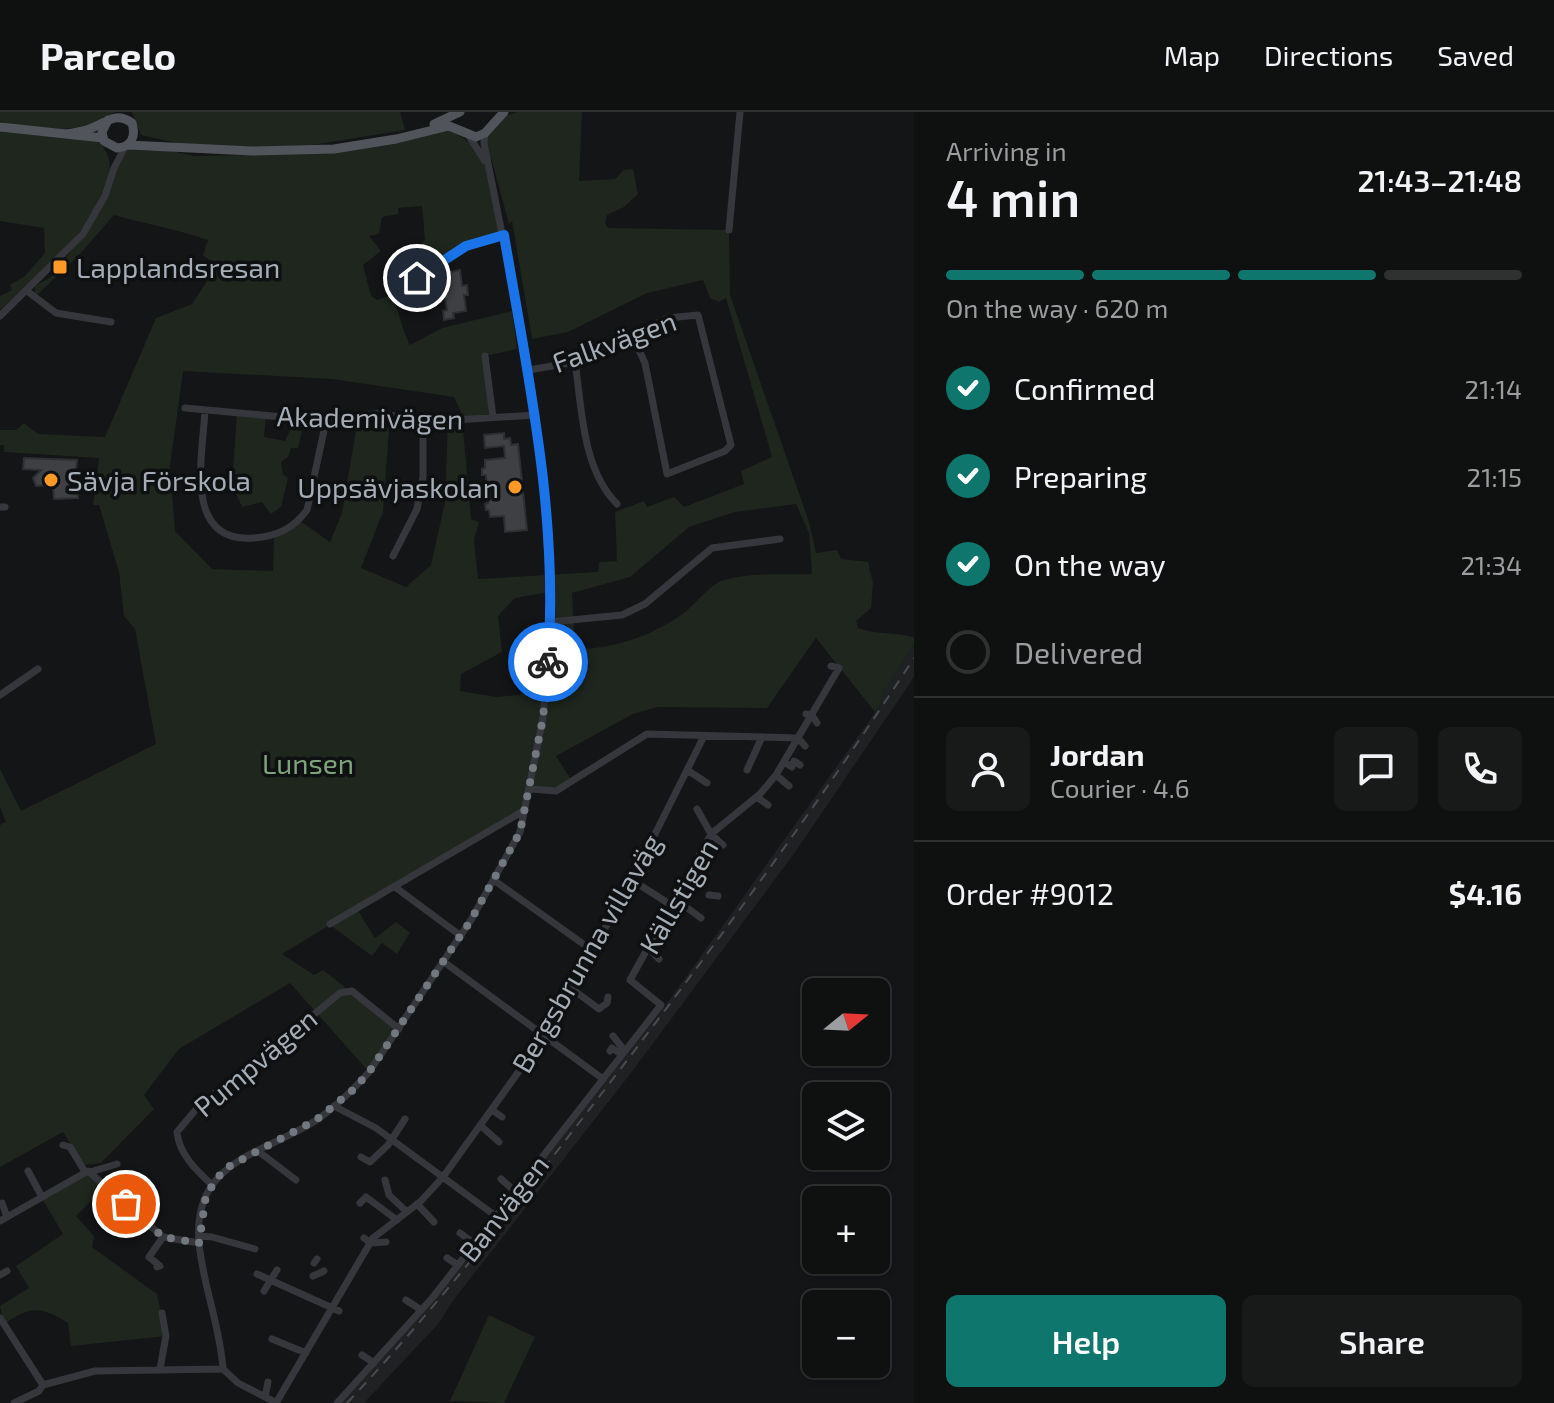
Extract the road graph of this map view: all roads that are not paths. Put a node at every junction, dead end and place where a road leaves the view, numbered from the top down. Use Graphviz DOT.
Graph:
graph roads {
  1 [pos="129,112"];
  2 [pos="461,112"];
  3 [pos="488,112"];
  4 [pos="503,112"];
  5 [pos="740,112"];
  6 [pos="114,116"];
  7 [pos="133,126"];
  8 [pos="0,127"];
  9 [pos="487,129"];
  10 [pos="465,133"];
  11 [pos="67,134"];
  12 [pos="404,136"];
  13 [pos="105,141"];
  14 [pos="126,146"];
  15 [pos="183,150"];
  16 [pos="114,168"];
  17 [pos="494,183"];
  18 [pos="729,230"];
  19 [pos="504,235"];
  20 [pos="404,289"];
  21 [pos="27,291"];
  22 [pos="0,316"];
  23 [pos="111,322"];
  24 [pos="632,335"];
  25 [pos="485,356"];
  26 [pos="575,362"];
  27 [pos="529,370"];
  28 [pos="185,408"];
  29 [pos="205,410"];
  30 [pos="536,415"];
  31 [pos="493,417"];
  32 [pos="326,421"];
  33 [pos="423,422"];
  34 [pos="617,504"];
  35 [pos="780,539"];
  36 [pos="393,556"];
  37 [pos="551,622"];
  38 [pos="835,667"];
  39 [pos="38,669"];
  40 [pos="0,695"];
  41 [pos="809,715"];
  42 [pos="817,723"];
  43 [pos="765,734"];
  44 [pos="704,736"];
  45 [pos="723,736"];
  46 [pos="794,738"];
  47 [pos="720,746"];
  48 [pos="805,746"];
  49 [pos="800,765"];
  50 [pos="779,767"];
  51 [pos="687,770"];
  52 [pos="747,770"];
  53 [pos="707,783"];
  54 [pos="789,786"];
  55 [pos="531,789"];
  56 [pos="757,797"];
  57 [pos="768,805"];
  58 [pos="726,806"];
  59 [pos="697,809"];
  60 [pos="525,810"];
  61 [pos="741,814"];
  62 [pos="711,834"];
  63 [pos="723,845"];
  64 [pos="632,880"];
  65 [pos="495,881"];
  66 [pos="395,887"];
  67 [pos="673,902"];
  68 [pos="701,918"];
  69 [pos="330,924"];
  70 [pos="461,936"];
  71 [pos="648,948"];
  72 [pos="593,951"];
  73 [pos="659,959"];
  74 [pos="444,962"];
  75 [pos="572,989"];
  76 [pos="608,997"];
  77 [pos="657,999"];
  78 [pos="399,1029"];
  79 [pos="545,1035"];
  80 [pos="613,1036"];
  81 [pos="610,1051"];
  82 [pos="623,1053"];
  83 [pos="603,1079"];
  84 [pos="334,1106"];
  85 [pos="492,1110"];
  86 [pos="502,1117"];
  87 [pos="405,1119"];
  88 [pos="479,1130"];
  89 [pos="545,1137"];
  90 [pos="392,1139"];
  91 [pos="499,1142"];
  92 [pos="554,1143"];
  93 [pos="63,1145"];
  94 [pos="258,1151"];
  95 [pos="361,1157"];
  96 [pos="526,1163"];
  97 [pos="117,1164"];
  98 [pos="534,1169"];
  99 [pos="28,1171"];
  100 [pos="82,1173"];
  101 [pos="443,1177"];
  102 [pos="501,1179"];
  103 [pos="296,1180"];
  104 [pos="385,1180"];
  105 [pos="211,1184"];
  106 [pos="42,1185"];
  107 [pos="516,1192"];
  108 [pos="40,1195"];
  109 [pos="124,1201"];
  110 [pos="2,1203"];
  111 [pos="360,1203"];
  112 [pos="417,1204"];
  113 [pos="407,1212"];
  114 [pos="142,1214"];
  115 [pos="497,1217"];
  116 [pos="8,1218"];
  117 [pos="397,1220"];
  118 [pos="434,1222"];
  119 [pos="105,1225"];
  120 [pos="134,1225"];
  121 [pos="460,1233"];
  122 [pos="163,1237"];
  123 [pos="199,1239"];
  124 [pos="367,1241"];
  125 [pos="386,1242"];
  126 [pos="475,1244"];
  127 [pos="255,1249"];
  128 [pos="447,1258"];
  129 [pos="458,1265"];
  130 [pos="157,1267"];
  131 [pos="277,1270"];
  132 [pos="257,1274"];
  133 [pos="350,1278"];
  134 [pos="271,1280"];
  135 [pos="358,1283"];
  136 [pos="431,1283"];
  137 [pos="344,1287"];
  138 [pos="440,1289"];
  139 [pos="264,1291"];
  140 [pos="352,1293"];
  141 [pos="406,1300"];
  142 [pos="331,1307"];
  143 [pos="421,1310"];
  144 [pos="162,1313"];
  145 [pos="1,1321"];
  146 [pos="272,1339"];
  147 [pos="306,1353"];
  148 [pos="362,1355"];
  149 [pos="204,1357"];
  150 [pos="374,1363"];
  151 [pos="298,1365"];
  152 [pos="286,1366"];
  153 [pos="205,1368"];
  154 [pos="160,1369"];
  155 [pos="223,1369"];
  156 [pos="308,1369"];
  157 [pos="349,1376"];
  158 [pos="290,1380"];
  159 [pos="268,1382"];
  160 [pos="356,1382"];
  161 [pos="43,1385"];
  162 [pos="299,1387"];
  163 [pos="35,1393"];
  164 [pos="265,1397"];
  165 [pos="14,1403"];
  166 [pos="39,1403"];
  167 [pos="277,1403"];
  168 [pos="337,1403"];
  1 -- 7 [label="street"];
  2 -- 10 [label="main road"];
  2 -- 12 [label="main road"];
  3 -- 4 [label="main road"];
  3 -- 9 [label="main road"];
  4 -- 9 [label="main road"];
  5 -- 18 [label="street"];
  6 -- 7 [label="main road"];
  6 -- 11 [label="main road"];
  6 -- 13 [label="main road"];
  7 -- 14 [label="main road"];
  7 -- 15 [label="main road"];
  8 -- 11 [label="main road"];
  9 -- 10 [label="main road"];
  9 -- 17 [label="street"];
  10 -- 12 [label="main road"];
  10 -- 17 [label="street"];
  11 -- 13 [label="main road"];
  12 -- 15 [label="main road"];
  13 -- 14 [label="main road"];
  13 -- 16 [label="street"];
  14 -- 15 [label="main road"];
  14 -- 16 [label="street"];
  16 -- 21 [label="street"];
  17 -- 19 [label="street"];
  19 -- 20 [label="street"];
  19 -- 27 [label="street"];
  21 -- 22 [label="street"];
  21 -- 23 [label="street"];
  24 -- 24 [label="street, Falkvägen"];
  24 -- 26 [label="street, Falkvägen"];
  25 -- 31 [label="street"];
  26 -- 27 [label="street, Falkvägen"];
  26 -- 34 [label="street"];
  27 -- 30 [label="street"];
  28 -- 29 [label="street"];
  29 -- 32 [label="street, Akademivägen"];
  29 -- 32 [label="street"];
  30 -- 31 [label="street, Akademivägen"];
  30 -- 37 [label="street"];
  31 -- 33 [label="street, Akademivägen"];
  32 -- 33 [label="street, Akademivägen"];
  33 -- 36 [label="street"];
  35 -- 37 [label="street"];
  37 -- 55 [label="street"];
  38 -- 41 [label="street, Källstigen"];
  39 -- 40 [label="street"];
  41 -- 42 [label="street"];
  41 -- 46 [label="street, Källstigen"];
  43 -- 45 [label="street"];
  43 -- 46 [label="street"];
  43 -- 52 [label="street"];
  44 -- 45 [label="street"];
  44 -- 51 [label="street, Bergsbrunna villaväg"];
  44 -- 55 [label="street"];
  45 -- 47 [label="street"];
  46 -- 48 [label="street"];
  46 -- 50 [label="street, Källstigen"];
  49 -- 50 [label="street"];
  50 -- 54 [label="street"];
  50 -- 56 [label="street, Källstigen"];
  51 -- 53 [label="street"];
  51 -- 64 [label="street, Bergsbrunna villaväg"];
  55 -- 60 [label="street"];
  56 -- 57 [label="street"];
  56 -- 61 [label="street, Källstigen"];
  58 -- 61 [label="street"];
  59 -- 62 [label="street"];
  60 -- 65 [label="street"];
  60 -- 66 [label="street"];
  61 -- 62 [label="street, Källstigen"];
  62 -- 63 [label="street"];
  62 -- 67 [label="street, Källstigen"];
  64 -- 67 [label="street"];
  64 -- 72 [label="street, Bergsbrunna villaväg"];
  65 -- 70 [label="street"];
  65 -- 72 [label="street"];
  66 -- 69 [label="street"];
  66 -- 70 [label="street"];
  67 -- 68 [label="street"];
  67 -- 71 [label="street, Källstigen"];
  70 -- 74 [label="street"];
  71 -- 73 [label="street"];
  71 -- 77 [label="street, Källstigen"];
  72 -- 75 [label="street, Bergsbrunna villaväg"];
  74 -- 78 [label="street"];
  74 -- 79 [label="street"];
  75 -- 76 [label="street"];
  75 -- 79 [label="street, Bergsbrunna villaväg"];
  77 -- 82 [label="street, Banvägen"];
  78 -- 84 [label="street"];
  78 -- 105 [label="street, Pumpvägen"];
  79 -- 83 [label="street"];
  79 -- 85 [label="street, Bergsbrunna villaväg"];
  80 -- 82 [label="street"];
  81 -- 82 [label="street"];
  82 -- 83 [label="street, Banvägen"];
  83 -- 92 [label="street, Banvägen"];
  84 -- 90 [label="street"];
  84 -- 94 [label="street"];
  85 -- 86 [label="street"];
  85 -- 88 [label="street, Bergsbrunna villaväg"];
  87 -- 90 [label="street"];
  88 -- 91 [label="street"];
  88 -- 101 [label="street, Bergsbrunna villaväg"];
  89 -- 92 [label="street"];
  90 -- 95 [label="street"];
  90 -- 101 [label="street"];
  92 -- 98 [label="street, Banvägen"];
  93 -- 100 [label="street"];
  94 -- 103 [label="street"];
  94 -- 105 [label="street"];
  96 -- 98 [label="street"];
  97 -- 100 [label="street"];
  98 -- 107 [label="street, Banvägen"];
  99 -- 108 [label="street"];
  100 -- 108 [label="street"];
  100 -- 109 [label="street"];
  101 -- 112 [label="street, Bergsbrunna villaväg"];
  101 -- 115 [label="street"];
  102 -- 107 [label="street"];
  104 -- 113 [label="street"];
  105 -- 123 [label="street"];
  106 -- 108 [label="street"];
  107 -- 115 [label="street, Banvägen"];
  108 -- 116 [label="street"];
  109 -- 114 [label="street"];
  109 -- 119 [label="street"];
  110 -- 116 [label="street"];
  111 -- 117 [label="street"];
  112 -- 113 [label="street, Bergsbrunna villaväg"];
  112 -- 118 [label="street"];
  113 -- 117 [label="street, Bergsbrunna villaväg"];
  114 -- 120 [label="street"];
  114 -- 122 [label="street"];
  115 -- 126 [label="street, Banvägen"];
  117 -- 124 [label="street, Bergsbrunna villaväg"];
  121 -- 126 [label="street"];
  122 -- 123 [label="street"];
  122 -- 130 [label="street"];
  123 -- 127 [label="street"];
  123 -- 155 [label="street"];
  124 -- 125 [label="street"];
  124 -- 133 [label="street, Bergsbrunna villaväg"];
  126 -- 129 [label="street, Banvägen"];
  128 -- 129 [label="street"];
  129 -- 138 [label="street, Banvägen"];
  131 -- 134 [label="street"];
  132 -- 134 [label="street"];
  133 -- 135 [label="street"];
  133 -- 137 [label="street, Bergsbrunna villaväg"];
  134 -- 139 [label="street"];
  134 -- 142 [label="street"];
  136 -- 138 [label="street"];
  137 -- 140 [label="street"];
  137 -- 142 [label="street, Bergsbrunna villaväg"];
  138 -- 143 [label="street, Banvägen"];
  141 -- 143 [label="street"];
  142 -- 147 [label="street, Bergsbrunna villaväg"];
  143 -- 150 [label="street, Banvägen"];
  144 -- 154 [label="street"];
  145 -- 161 [label="street"];
  146 -- 147 [label="street"];
  147 -- 151 [label="street, Bergsbrunna villaväg"];
  148 -- 150 [label="street"];
  149 -- 153 [label="street"];
  150 -- 160 [label="street, Banvägen"];
  151 -- 152 [label="street"];
  151 -- 156 [label="street"];
  151 -- 158 [label="street, Bergsbrunna villaväg"];
  153 -- 154 [label="street"];
  153 -- 155 [label="street"];
  154 -- 161 [label="street"];
  155 -- 164 [label="street"];
  157 -- 160 [label="street"];
  158 -- 162 [label="street"];
  158 -- 167 [label="street, Bergsbrunna villaväg"];
  159 -- 164 [label="street"];
  160 -- 168 [label="street, Banvägen"];
  161 -- 163 [label="street"];
  163 -- 165 [label="street"];
  163 -- 166 [label="street"];
  164 -- 167 [label="street"];
}
